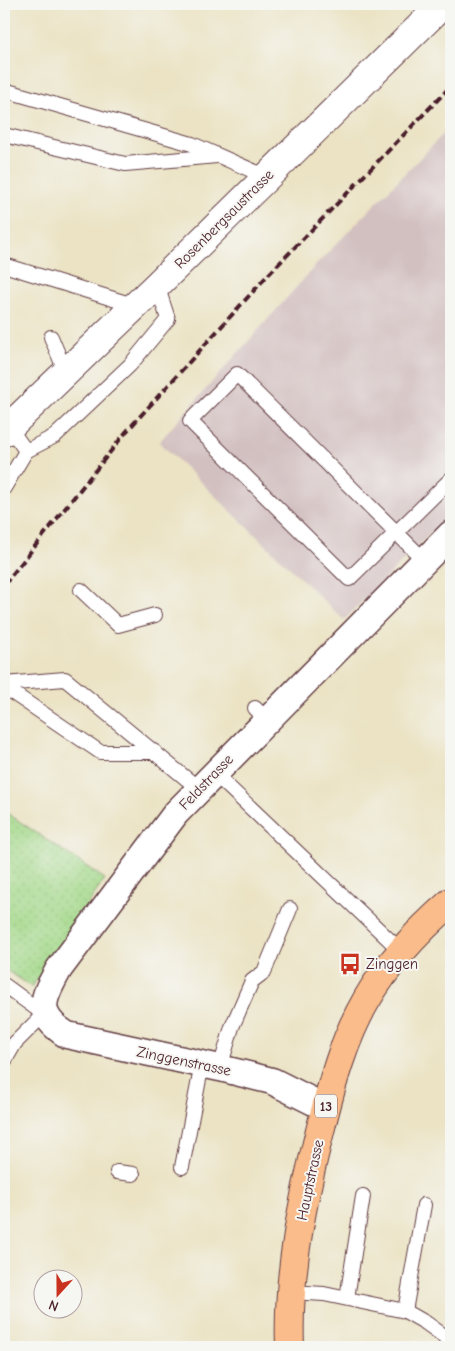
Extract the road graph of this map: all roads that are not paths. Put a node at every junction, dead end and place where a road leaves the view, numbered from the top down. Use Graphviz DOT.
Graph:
graph roads {
  1 [pos="443,4"];
  2 [pos="4,90"];
  3 [pos="4,135"];
  4 [pos="219,156"];
  5 [pos="267,177"];
  6 [pos="4,265"];
  7 [pos="157,286"];
  8 [pos="136,306"];
  9 [pos="51,337"];
  10 [pos="66,373"];
  11 [pos="6,428"];
  12 [pos="26,451"];
  13 [pos="451,479"];
  14 [pos="4,488"];
  15 [pos="396,532"];
  16 [pos="451,534"];
  17 [pos="425,560"];
  18 [pos="81,590"];
  19 [pos="155,615"];
  20 [pos="4,686"];
  21 [pos="155,752"];
  22 [pos="207,781"];
  23 [pos="451,902"];
  24 [pos="290,909"];
  25 [pos="402,951"];
  26 [pos="4,985"];
  27 [pos="44,1014"];
  28 [pos="4,1062"];
  29 [pos="211,1066"];
  30 [pos="326,1108"];
  31 [pos="182,1167"];
  32 [pos="118,1172"];
  33 [pos="133,1174"];
  34 [pos="363,1196"];
  35 [pos="424,1205"];
  36 [pos="291,1292"];
  37 [pos="347,1298"];
  38 [pos="405,1311"];
  39 [pos="451,1341"];
  40 [pos="290,1347"];
  1 -- 5 [label="street, Rosenbergsaustrasse"];
  2 -- 4 [label="lane"];
  3 -- 4 [label="lane"];
  4 -- 5 [label="lane"];
  5 -- 7 [label="street, Rosenbergsaustrasse"];
  6 -- 8 [label="lane"];
  7 -- 8 [label="street, Rosenbergsaustrasse"];
  7 -- 12 [label="lane"];
  8 -- 10 [label="street, Rosenbergsaustrasse"];
  9 -- 10 [label="lane"];
  10 -- 11 [label="street, Rosenbergsaustrasse"];
  11 -- 12 [label="lane"];
  12 -- 14 [label="lane"];
  13 -- 15 [label="lane"];
  15 -- 15 [label="lane"];
  15 -- 17 [label="lane"];
  16 -- 17 [label="street, Feldstrasse"];
  17 -- 22 [label="street, Feldstrasse"];
  18 -- 19 [label="lane"];
  20 -- 21 [label="lane"];
  20 -- 21 [label="lane"];
  21 -- 22 [label="lane"];
  22 -- 25 [label="lane"];
  22 -- 27 [label="street, Feldstrasse"];
  23 -- 25 [label="main road, Hauptstrasse / 13"];
  24 -- 29 [label="lane"];
  25 -- 30 [label="main road, Hauptstrasse / 13"];
  26 -- 27 [label="lane"];
  27 -- 28 [label="lane"];
  27 -- 29 [label="street, Zinggenstrasse"];
  29 -- 30 [label="street, Zinggenstrasse"];
  29 -- 31 [label="lane"];
  30 -- 36 [label="main road, Hauptstrasse / 13"];
  32 -- 33 [label="lane"];
  34 -- 37 [label="lane"];
  35 -- 38 [label="lane"];
  36 -- 37 [label="lane"];
  36 -- 40 [label="main road, Hauptstrasse / 13"];
  37 -- 38 [label="lane"];
  38 -- 39 [label="lane"];
}
